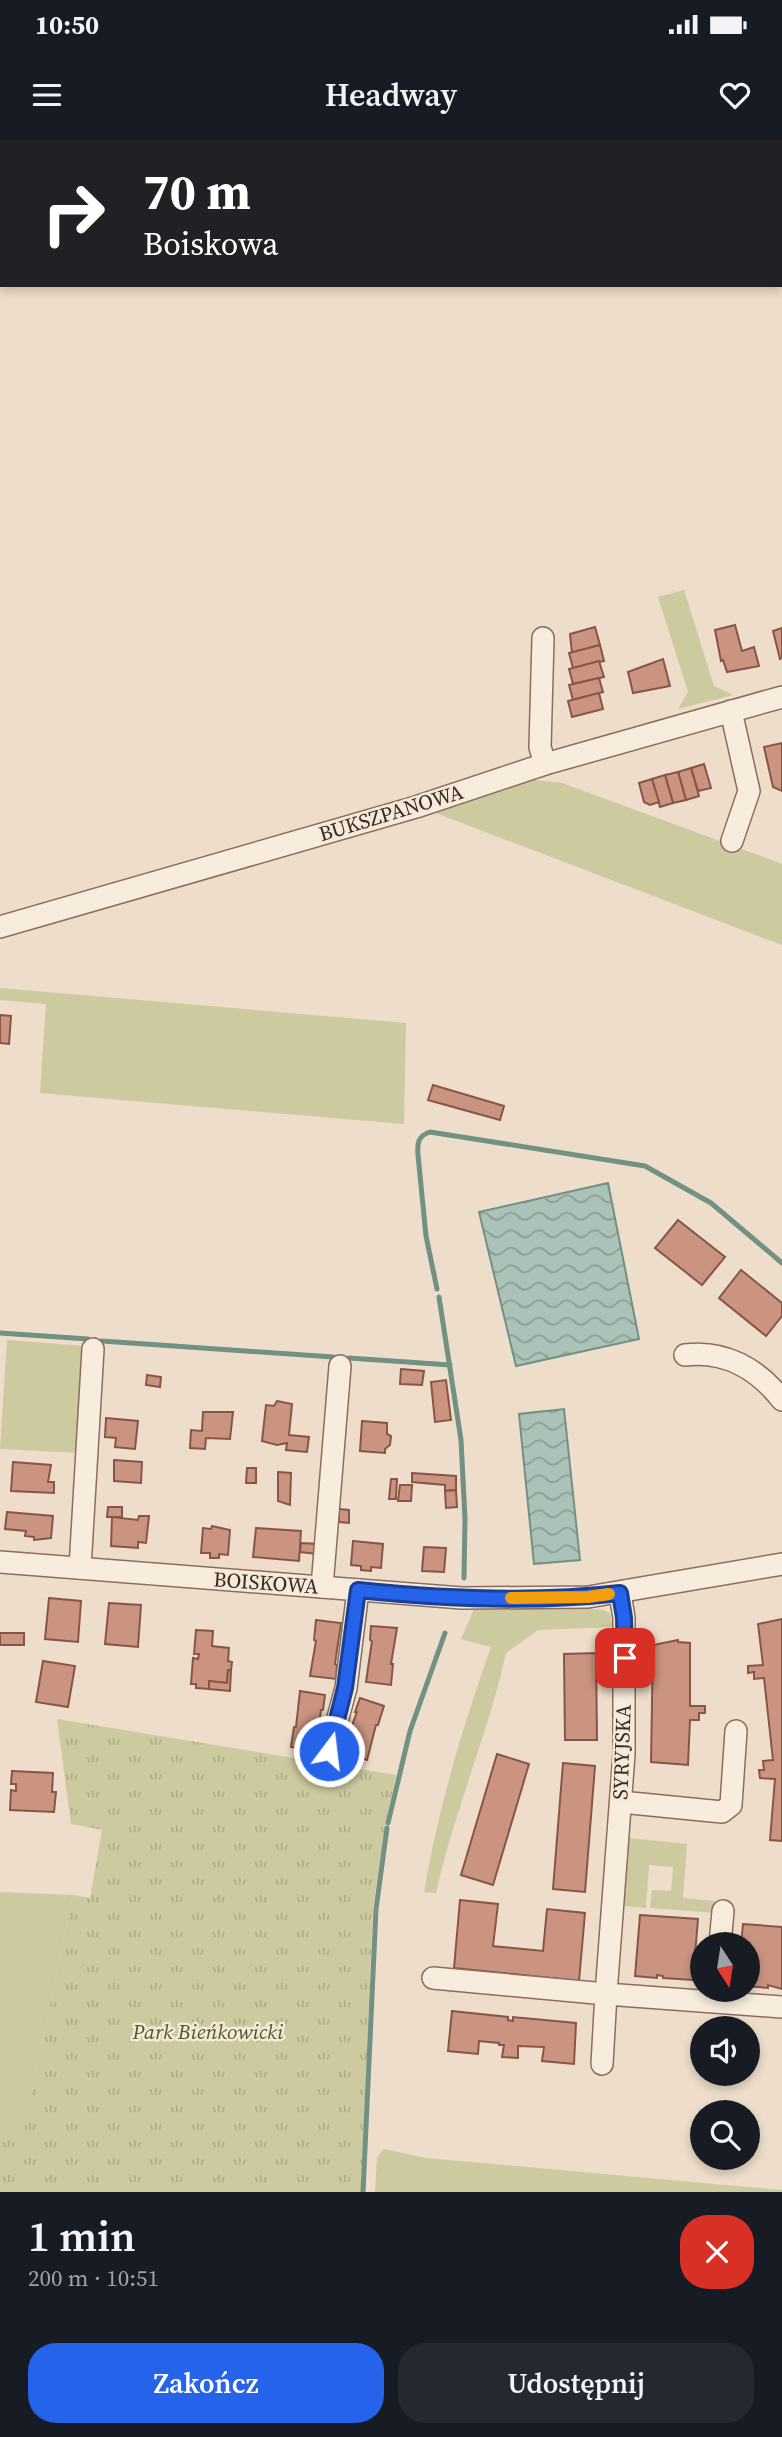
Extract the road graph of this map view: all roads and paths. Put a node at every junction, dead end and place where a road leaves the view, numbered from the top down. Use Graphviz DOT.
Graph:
graph roads {
  1 [pos="543,638"];
  2 [pos="782,697"];
  3 [pos="731,711"];
  4 [pos="545,764"];
  5 [pos="732,841"];
  6 [pos="0,927"];
  7 [pos="93,1349"];
  8 [pos="685,1355"];
  9 [pos="340,1366"];
  10 [pos="782,1400"];
  11 [pos="0,1562"];
  12 [pos="782,1564"];
  13 [pos="80,1568"];
  14 [pos="322,1587"];
  15 [pos="358,1590"];
  16 [pos="620,1593"];
  17 [pos="736,1731"];
  18 [pos="329,1751"];
  19 [pos="621,1802"];
  20 [pos="723,1911"];
  21 [pos="721,1932"];
  22 [pos="433,1978"];
  23 [pos="606,1994"];
  24 [pos="690,1996"];
  25 [pos="752,2002"];
  26 [pos="782,2007"];
  27 [pos="602,2064"];
  1 -- 4 [label="street"];
  2 -- 3 [label="street, BUKSZPANOWA"];
  3 -- 4 [label="street, BUKSZPANOWA"];
  3 -- 5 [label="street"];
  4 -- 6 [label="street, BUKSZPANOWA"];
  7 -- 13 [label="street"];
  8 -- 10 [label="street"];
  9 -- 14 [label="street"];
  11 -- 13 [label="street, BOISKOWA"];
  12 -- 16 [label="street, BOISKOWA"];
  13 -- 14 [label="street, BOISKOWA"];
  14 -- 15 [label="street, BOISKOWA"];
  15 -- 16 [label="street, BOISKOWA"];
  15 -- 18 [label="street"];
  16 -- 19 [label="street, SYRYJSKA"];
  17 -- 19 [label="street"];
  19 -- 23 [label="street, SYRYJSKA"];
  20 -- 21 [label="street"];
  22 -- 23 [label="street"];
  23 -- 24 [label="street"];
  23 -- 27 [label="street, SYRYJSKA"];
  25 -- 26 [label="street"];
}
